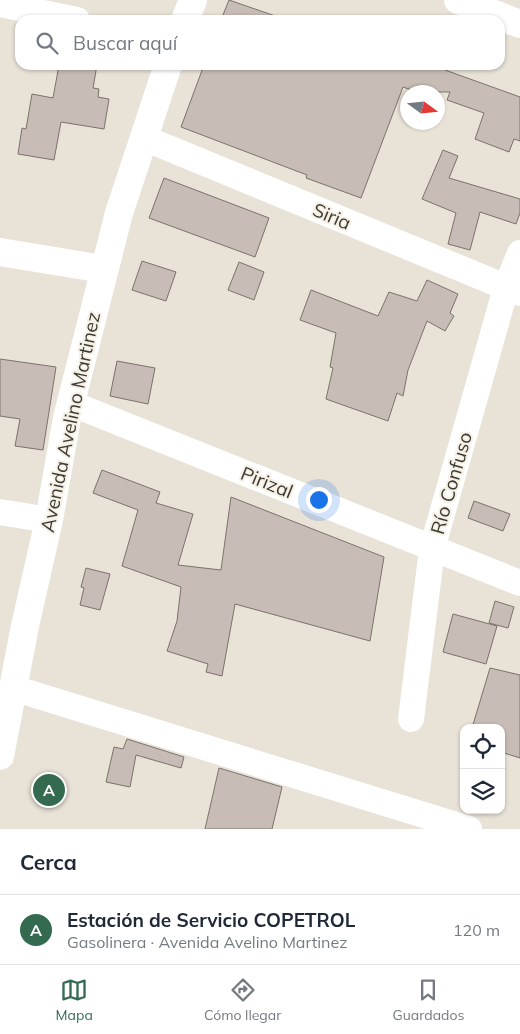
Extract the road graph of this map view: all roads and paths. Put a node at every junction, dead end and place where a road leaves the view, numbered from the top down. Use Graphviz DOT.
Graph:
graph roads {
  1 [pos="193,0"];
  2 [pos="458,0"];
  3 [pos="0,4"];
  4 [pos="488,5"];
  5 [pos="53,15"];
  6 [pos="187,15"];
  7 [pos="505,15"];
  8 [pos="505,15"];
  9 [pos="520,24"];
  10 [pos="166,70"];
  11 [pos="144,138"];
  12 [pos="0,252"];
  13 [pos="520,253"];
  14 [pos="104,269"];
  15 [pos="513,291"];
  16 [pos="70,403"];
  17 [pos="0,512"];
  18 [pos="49,520"];
  19 [pos="432,549"];
  20 [pos="520,583"];
  21 [pos="14,688"];
  22 [pos="411,719"];
  23 [pos="0,756"];
  24 [pos="469,829"];
  1 -- 6 [label="main road"];
  2 -- 4 [label="main road"];
  3 -- 5 [label="street"];
  4 -- 8 [label="main road"];
  7 -- 9 [label="main road"];
  10 -- 11 [label="main road, Avenida Avelino Martinez"];
  11 -- 14 [label="main road, Avenida Avelino Martinez"];
  11 -- 15 [label="street, Siria"];
  12 -- 14 [label="main road"];
  13 -- 15 [label="street, Río Confuso"];
  14 -- 16 [label="main road, Avenida Avelino Martinez"];
  15 -- 19 [label="street, Río Confuso"];
  16 -- 18 [label="main road, Avenida Avelino Martinez"];
  16 -- 19 [label="street, Pirizal"];
  17 -- 18 [label="street"];
  18 -- 21 [label="main road, Avenida Avelino Martinez"];
  19 -- 20 [label="street, Pirizal"];
  19 -- 22 [label="street, Río Confuso"];
  21 -- 23 [label="main road, Avenida Avelino Martinez"];
  21 -- 24 [label="street"];
}
